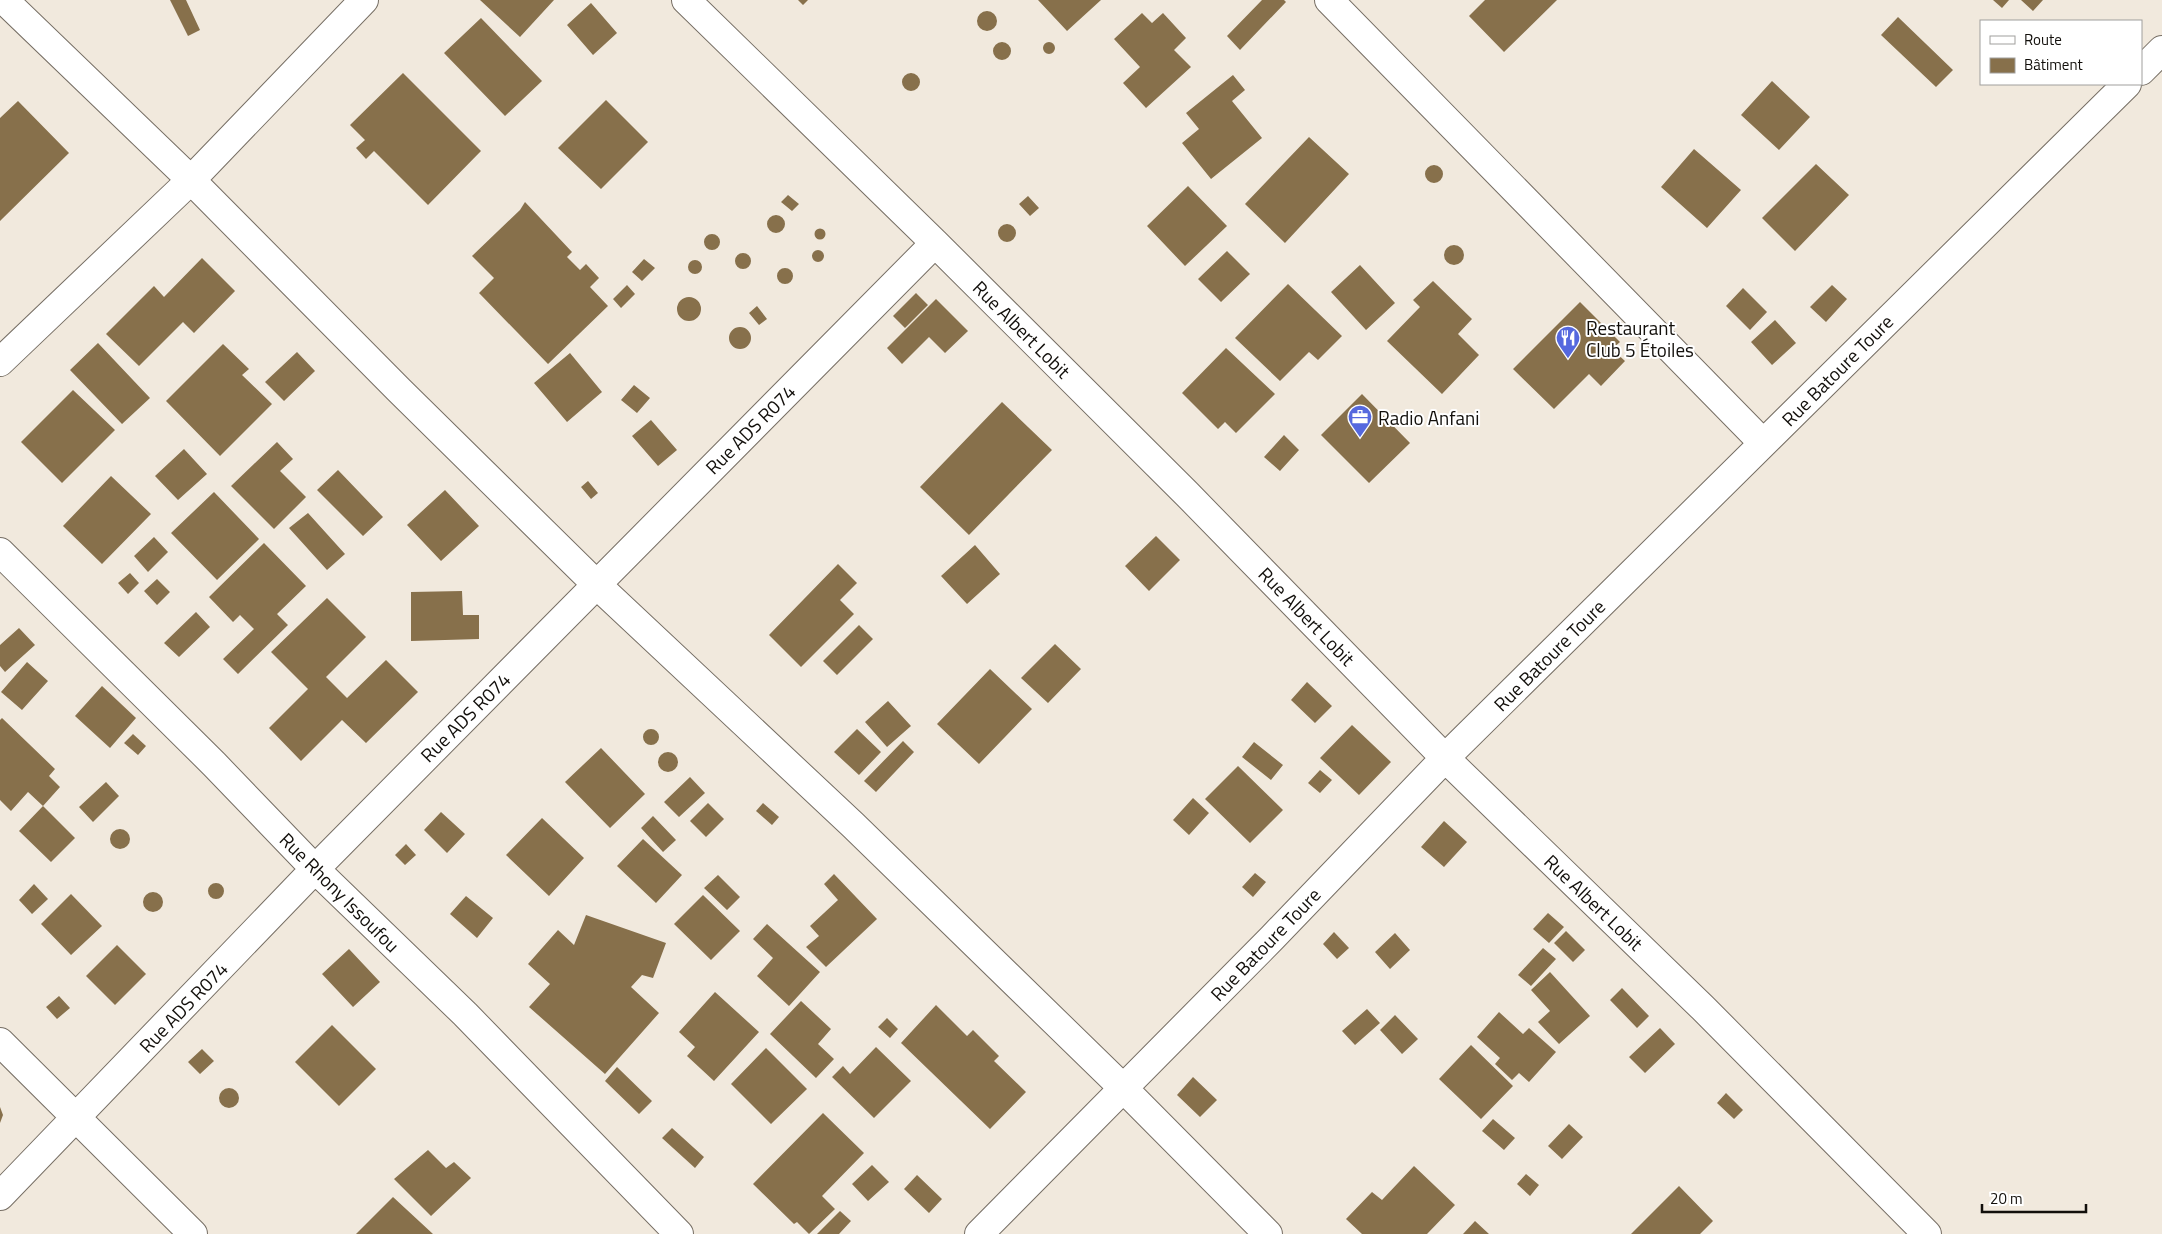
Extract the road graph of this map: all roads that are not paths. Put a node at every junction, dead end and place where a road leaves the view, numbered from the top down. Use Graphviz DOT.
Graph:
graph roads {
  1 [pos="4,0"];
  2 [pos="364,0"];
  3 [pos="686,0"];
  4 [pos="1329,0"];
  5 [pos="2162,50"];
  6 [pos="2143,74"];
  7 [pos="2132,85"];
  8 [pos="191,180"];
  9 [pos="935,243"];
  10 [pos="0,362"];
  11 [pos="1763,443"];
  12 [pos="0,552"];
  13 [pos="596,584"];
  14 [pos="1445,758"];
  15 [pos="315,869"];
  16 [pos="0,1042"];
  17 [pos="1123,1088"];
  18 [pos="75,1117"];
  19 [pos="0,1196"];
  20 [pos="193,1234"];
  21 [pos="679,1234"];
  22 [pos="979,1234"];
  23 [pos="1268,1234"];
  24 [pos="1927,1234"];
  1 -- 8 [label="street"];
  2 -- 8 [label="street"];
  3 -- 9 [label="street, Rue Albert Lobit"];
  4 -- 11 [label="street"];
  5 -- 6 [label="street, Rue Batoure Toure"];
  7 -- 11 [label="street, Rue Batoure Toure"];
  8 -- 10 [label="street"];
  8 -- 13 [label="street"];
  9 -- 13 [label="street, Rue ADS R074"];
  9 -- 14 [label="street, Rue Albert Lobit"];
  11 -- 14 [label="street, Rue Batoure Toure"];
  12 -- 15 [label="street, Rue Rhony Issoufou"];
  13 -- 15 [label="street, Rue ADS R074"];
  13 -- 17 [label="street"];
  14 -- 17 [label="street, Rue Batoure Toure"];
  14 -- 24 [label="street, Rue Albert Lobit"];
  15 -- 18 [label="street, Rue ADS R074"];
  15 -- 21 [label="street, Rue Rhony Issoufou"];
  16 -- 18 [label="street"];
  17 -- 22 [label="street, Rue Batoure Toure"];
  17 -- 23 [label="street"];
  18 -- 19 [label="street, Rue ADS R074"];
  18 -- 20 [label="street"];
}
